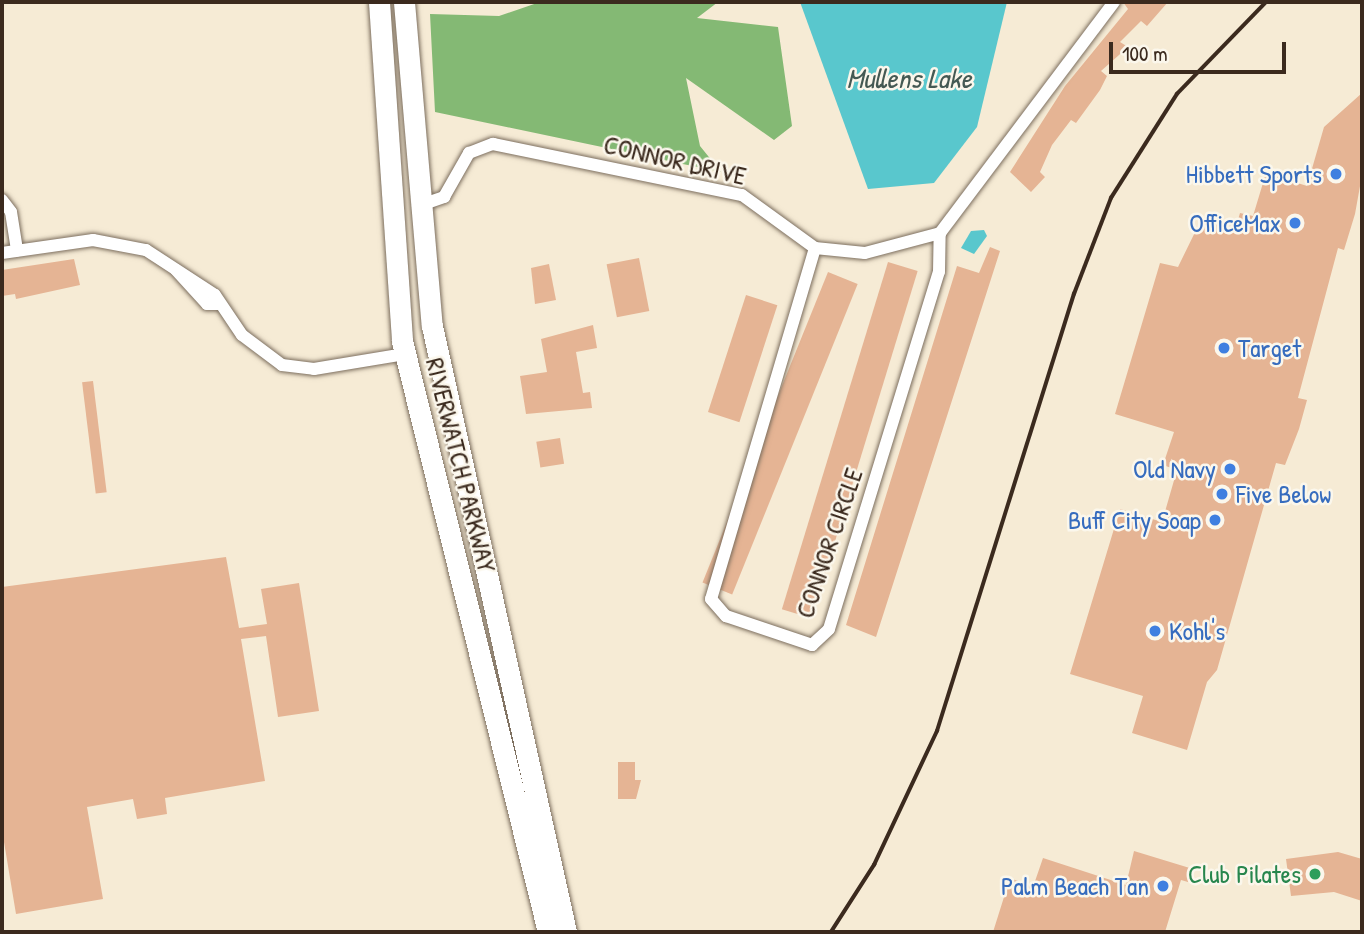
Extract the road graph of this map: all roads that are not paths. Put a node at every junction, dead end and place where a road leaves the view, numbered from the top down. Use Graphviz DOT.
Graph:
graph roads {
  1 [pos="379,2"];
  2 [pos="404,2"];
  3 [pos="1114,2"];
  4 [pos="2,200"];
  5 [pos="418,206"];
  6 [pos="940,233"];
  7 [pos="815,248"];
  8 [pos="17,251"];
  9 [pos="2,253"];
  10 [pos="405,354"];
  11 [pos="548,932"];
  12 [pos="566,932"];
  1 -- 10 [label="main road, RIVERWATCH PARKWAY"];
  2 -- 5 [label="main road, RIVERWATCH PARKWAY"];
  3 -- 6 [label="street"];
  4 -- 8 [label="street"];
  5 -- 7 [label="street, CONNOR DRIVE"];
  5 -- 12 [label="main road, RIVERWATCH PARKWAY"];
  6 -- 7 [label="street"];
  6 -- 7 [label="street, CONNOR CIRCLE"];
  8 -- 9 [label="street"];
  8 -- 10 [label="street"];
  10 -- 11 [label="main road, RIVERWATCH PARKWAY"];
}
